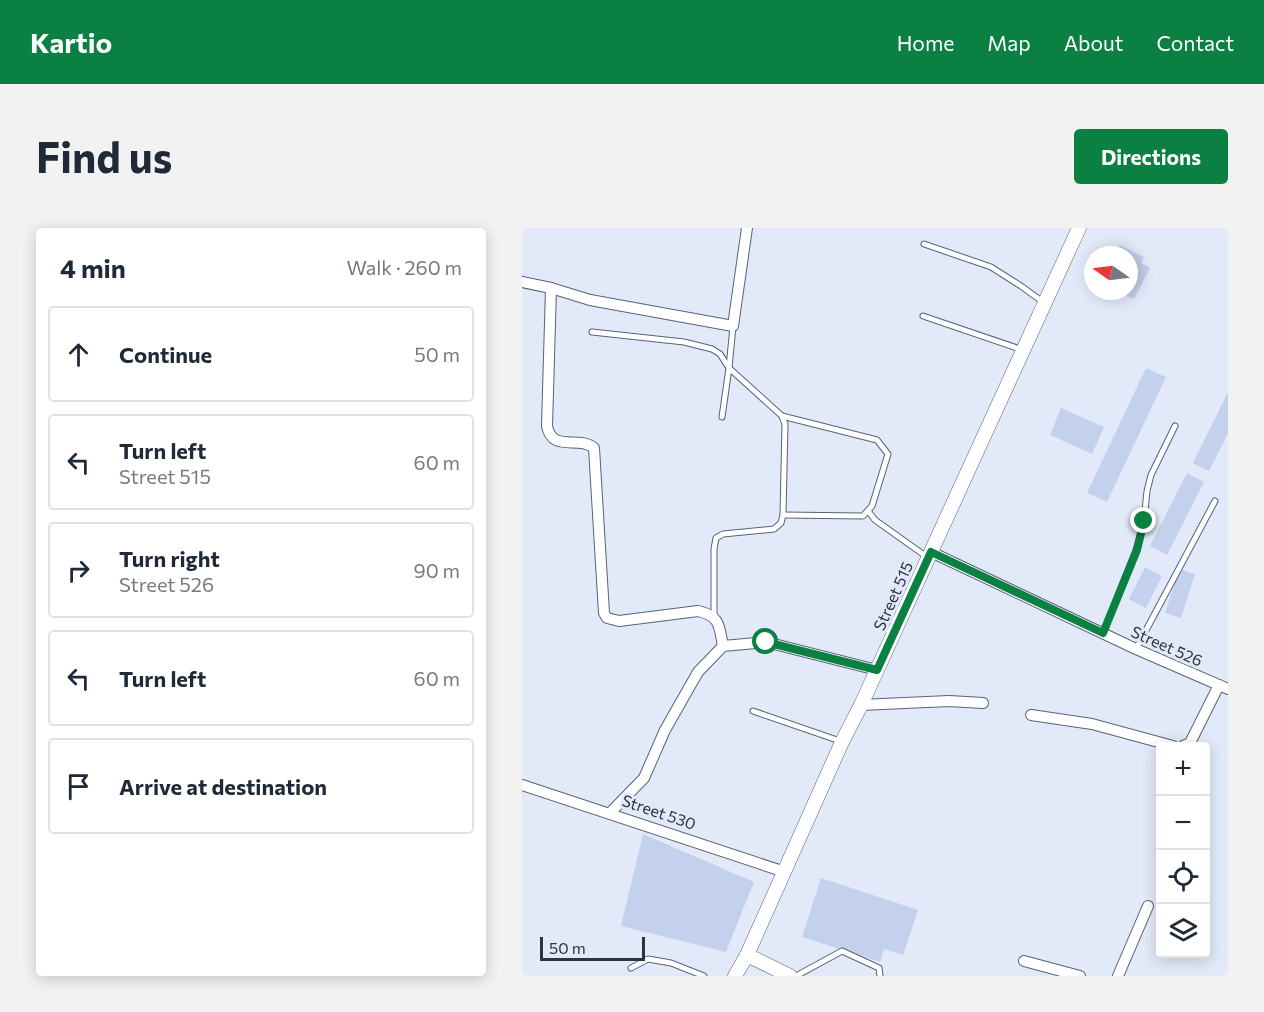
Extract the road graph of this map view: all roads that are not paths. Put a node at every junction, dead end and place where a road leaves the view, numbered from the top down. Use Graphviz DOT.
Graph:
graph roads {
  1 [pos="747,228"];
  2 [pos="1079,228"];
  3 [pos="924,244"];
  4 [pos="522,282"];
  5 [pos="551,288"];
  6 [pos="1044,304"];
  7 [pos="923,316"];
  8 [pos="733,326"];
  9 [pos="592,332"];
  10 [pos="1023,350"];
  11 [pos="729,368"];
  12 [pos="783,416"];
  13 [pos="722,417"];
  14 [pos="1175,426"];
  15 [pos="1215,501"];
  16 [pos="869,513"];
  17 [pos="783,515"];
  18 [pos="930,555"];
  19 [pos="714,617"];
  20 [pos="1103,633"];
  21 [pos="723,646"];
  22 [pos="1136,649"];
  23 [pos="877,670"];
  24 [pos="1224,687"];
  25 [pos="983,703"];
  26 [pos="861,705"];
  27 [pos="753,711"];
  28 [pos="1031,715"];
  29 [pos="842,742"];
  30 [pos="1156,742"];
  31 [pos="1190,742"];
  32 [pos="522,785"];
  33 [pos="610,813"];
  34 [pos="785,872"];
  35 [pos="1148,906"];
  36 [pos="747,956"];
  37 [pos="1024,961"];
  38 [pos="631,968"];
  39 [pos="704,976"];
  40 [pos="735,976"];
  41 [pos="790,976"];
  42 [pos="796,976"];
  43 [pos="880,976"];
  44 [pos="1080,976"];
  45 [pos="1118,976"];
  1 -- 8 [label="street"];
  2 -- 6 [label="street, Street 515"];
  3 -- 6 [label="lane"];
  4 -- 5 [label="street"];
  5 -- 8 [label="street"];
  5 -- 19 [label="street"];
  6 -- 10 [label="street, Street 515"];
  7 -- 10 [label="lane"];
  8 -- 11 [label="lane"];
  9 -- 11 [label="lane"];
  10 -- 18 [label="street, Street 515"];
  11 -- 12 [label="lane"];
  11 -- 13 [label="lane"];
  12 -- 16 [label="lane"];
  12 -- 17 [label="lane"];
  14 -- 20 [label="lane"];
  15 -- 22 [label="lane"];
  16 -- 17 [label="lane"];
  16 -- 18 [label="lane"];
  17 -- 19 [label="lane"];
  18 -- 20 [label="street, Street 526"];
  18 -- 23 [label="street, Street 515"];
  19 -- 21 [label="street"];
  20 -- 22 [label="street, Street 526"];
  21 -- 23 [label="street"];
  21 -- 33 [label="street"];
  22 -- 24 [label="street, Street 526"];
  23 -- 26 [label="street, Street 515"];
  24 -- 31 [label="street"];
  25 -- 26 [label="street"];
  26 -- 29 [label="street, Street 515"];
  27 -- 29 [label="lane"];
  28 -- 30 [label="street"];
  29 -- 34 [label="street, Street 515"];
  32 -- 33 [label="street, Street 530"];
  33 -- 34 [label="street, Street 530"];
  34 -- 36 [label="street, Street 515"];
  35 -- 45 [label="street"];
  36 -- 40 [label="street, Street 515"];
  36 -- 41 [label="street"];
  37 -- 44 [label="street"];
  38 -- 39 [label="lane"];
  42 -- 43 [label="lane"];
}
